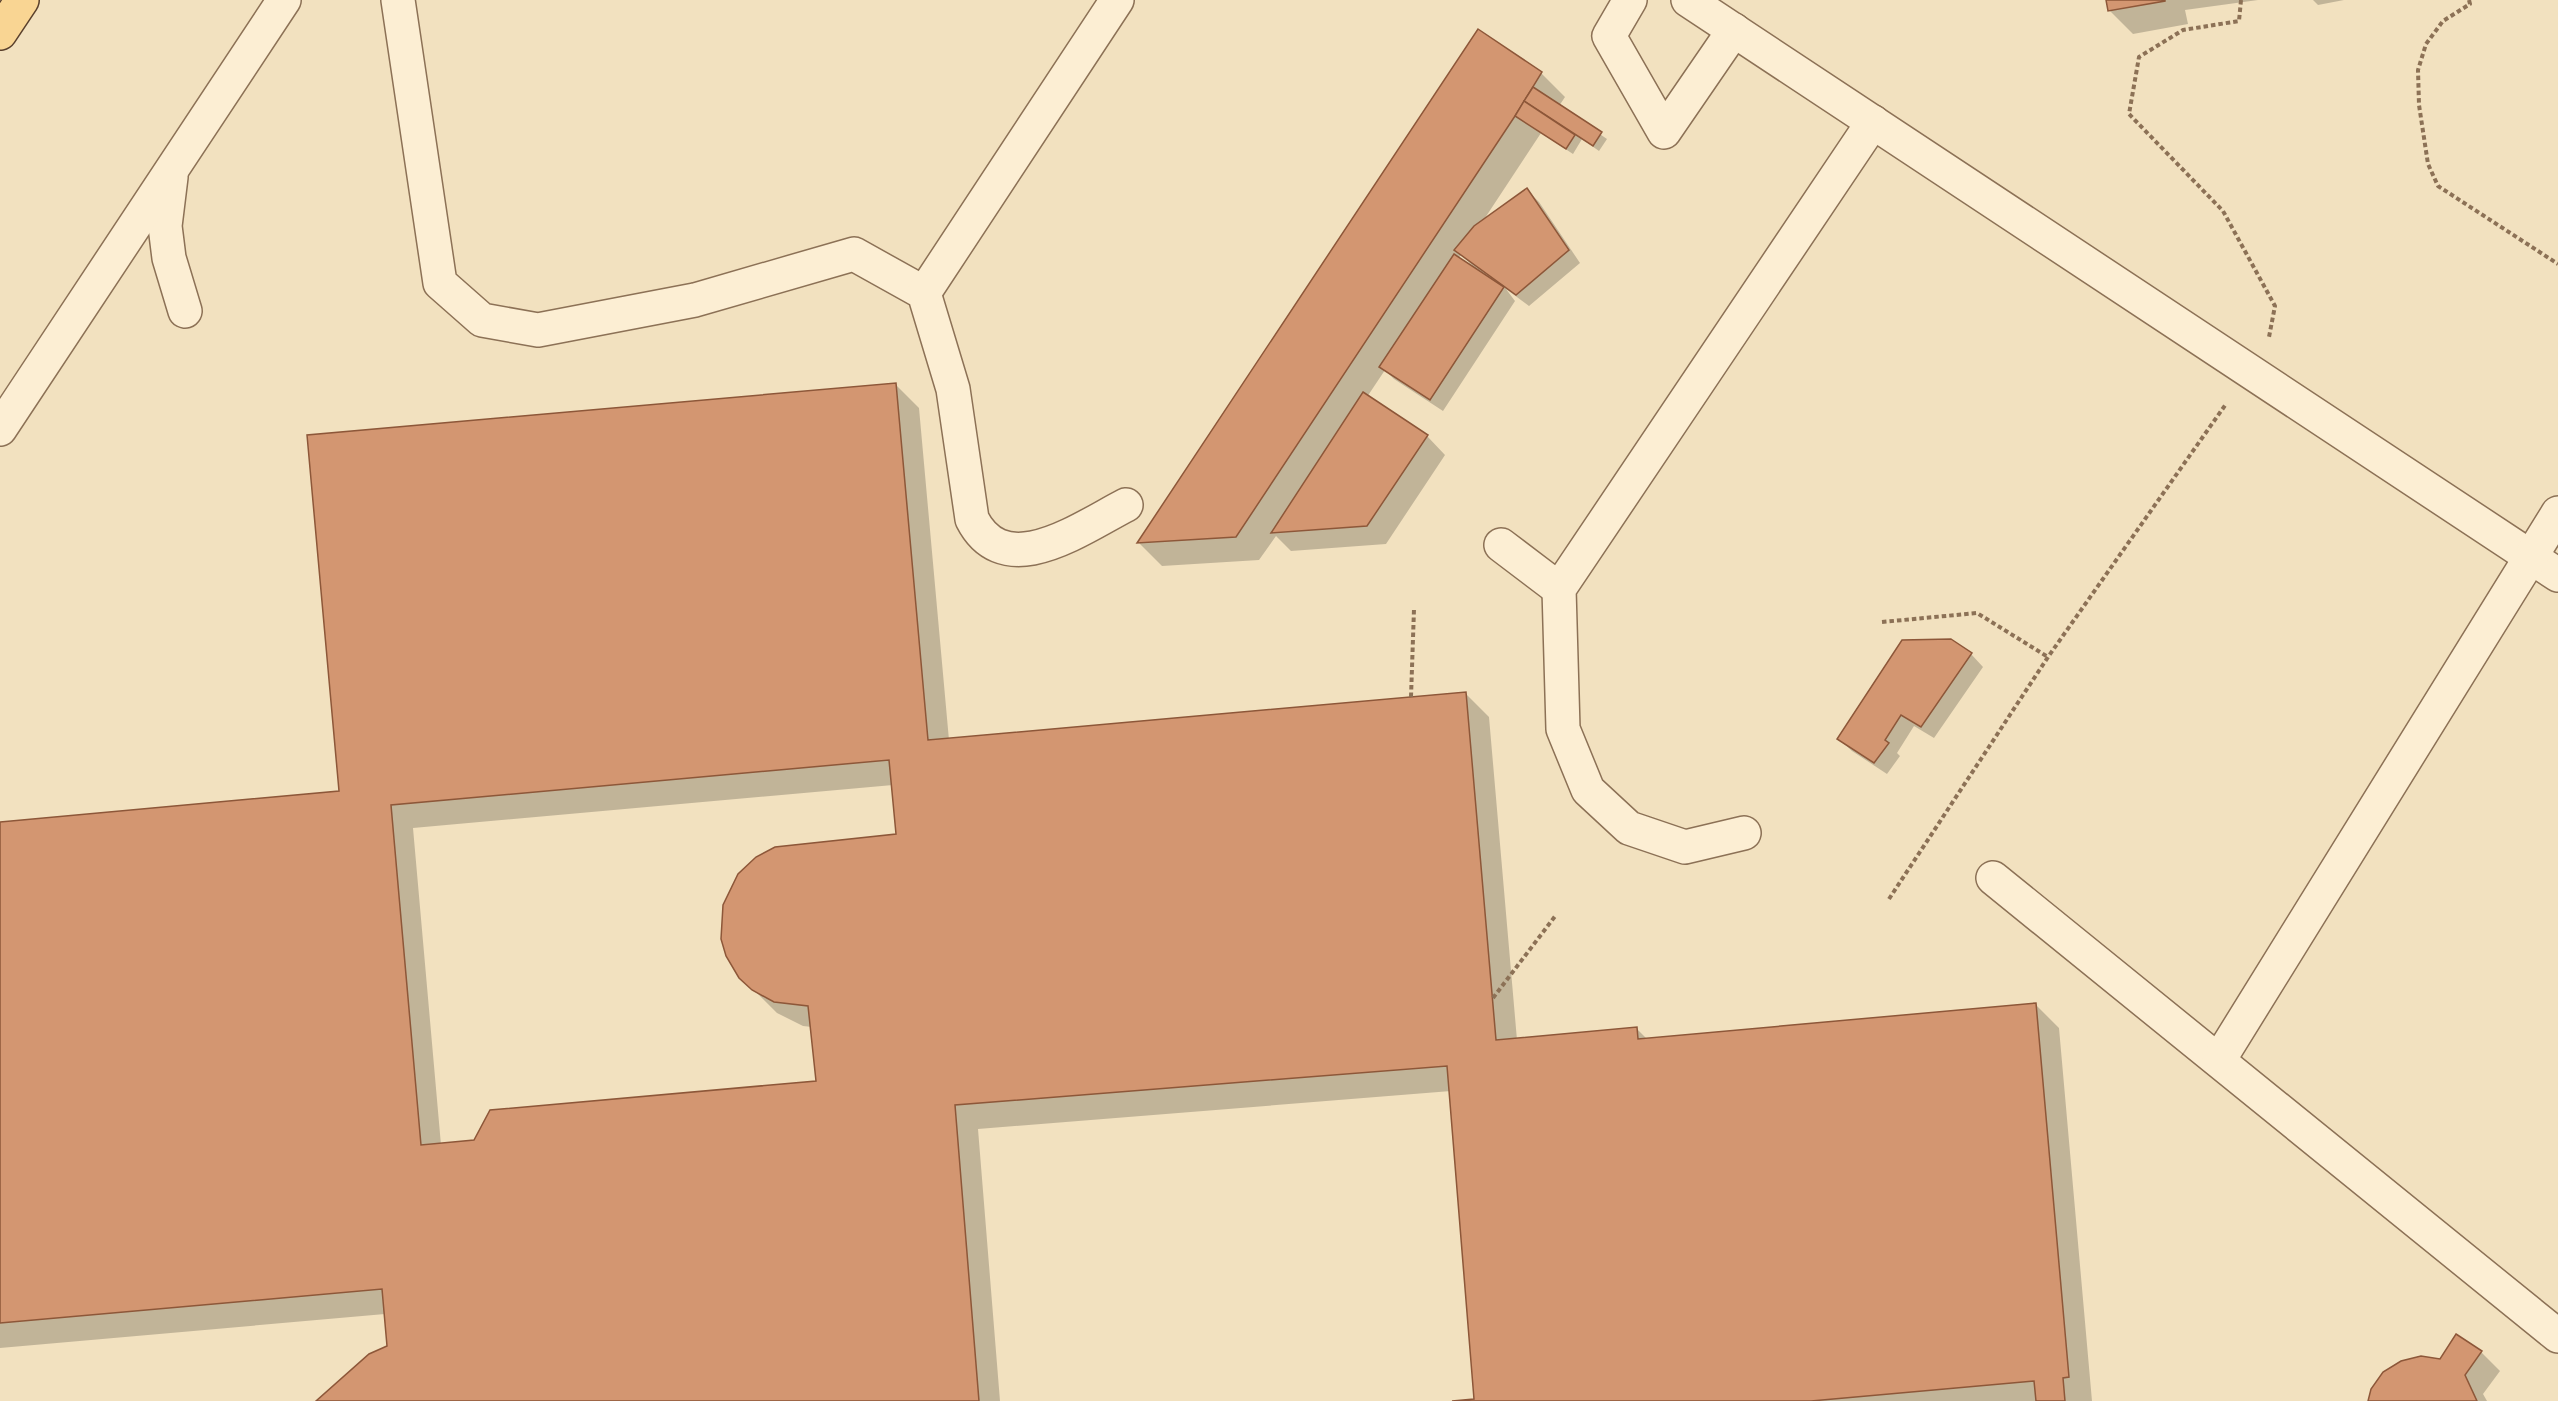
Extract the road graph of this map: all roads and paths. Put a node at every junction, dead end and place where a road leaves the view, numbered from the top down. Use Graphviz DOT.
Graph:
graph roads {
  1 [pos="21,0"];
  2 [pos="284,0"];
  3 [pos="398,0"];
  4 [pos="1117,0"];
  5 [pos="1630,0"];
  6 [pos="1689,0"];
  7 [pos="2241,0"];
  8 [pos="2469,0"];
  9 [pos="1734,30"];
  10 [pos="0,33"];
  11 [pos="1873,122"];
  12 [pos="172,169"];
  13 [pos="2558,264"];
  14 [pos="924,293"];
  15 [pos="185,310"];
  16 [pos="2268,340"];
  17 [pos="2229,399"];
  18 [pos="0,429"];
  19 [pos="1126,505"];
  20 [pos="2558,513"];
  21 [pos="1501,545"];
  22 [pos="2530,556"];
  23 [pos="2558,575"];
  24 [pos="1559,589"];
  25 [pos="1414,609"];
  26 [pos="1882,622"];
  27 [pos="2048,657"];
  28 [pos="1411,698"];
  29 [pos="1744,833"];
  30 [pos="1993,878"];
  31 [pos="1889,899"];
  32 [pos="1556,915"];
  33 [pos="1493,998"];
  34 [pos="2218,1060"];
  35 [pos="2558,1336"];
  1 -- 10 [label="main road"];
  2 -- 12 [label="lane"];
  3 -- 14 [label="lane"];
  4 -- 14 [label="lane"];
  5 -- 9 [label="lane"];
  6 -- 9 [label="lane"];
  7 -- 16 [label="path"];
  8 -- 13 [label="path"];
  9 -- 11 [label="lane"];
  11 -- 22 [label="lane"];
  11 -- 24 [label="lane"];
  12 -- 15 [label="lane"];
  12 -- 18 [label="lane"];
  14 -- 19 [label="lane"];
  17 -- 27 [label="path"];
  20 -- 22 [label="lane"];
  21 -- 24 [label="lane"];
  22 -- 23 [label="lane"];
  22 -- 34 [label="lane"];
  24 -- 29 [label="lane"];
  25 -- 28 [label="path"];
  26 -- 27 [label="path"];
  27 -- 31 [label="path"];
  30 -- 34 [label="lane"];
  32 -- 33 [label="path"];
  34 -- 35 [label="lane"];
}
